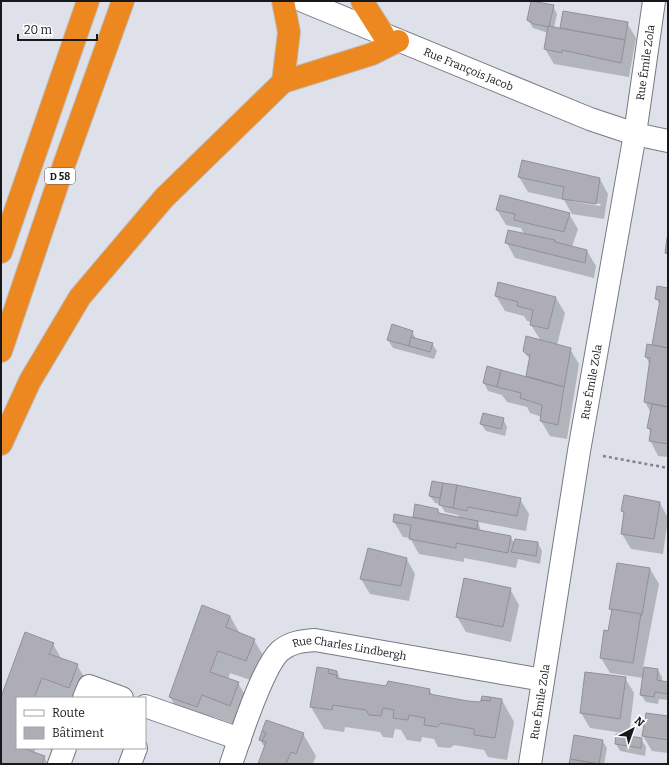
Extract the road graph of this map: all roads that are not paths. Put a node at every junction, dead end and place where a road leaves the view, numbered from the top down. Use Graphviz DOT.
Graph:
graph roads {
  1 [pos="88,1"];
  2 [pos="123,1"];
  3 [pos="283,1"];
  4 [pos="303,1"];
  5 [pos="362,1"];
  6 [pos="654,1"];
  7 [pos="390,38"];
  8 [pos="283,82"];
  9 [pos="635,134"];
  10 [pos="668,141"];
  11 [pos="1,252"];
  12 [pos="1,351"];
  13 [pos="1,444"];
  14 [pos="543,680"];
  15 [pos="84,697"];
  16 [pos="119,697"];
  17 [pos="147,712"];
  18 [pos="240,740"];
  19 [pos="65,749"];
  20 [pos="136,749"];
  21 [pos="59,764"];
  22 [pos="130,764"];
  23 [pos="231,764"];
  24 [pos="530,764"];
  1 -- 11 [label="highway, D 58"];
  2 -- 12 [label="highway, D 58"];
  3 -- 8 [label="highway"];
  4 -- 7 [label="street, Rue François Jacob"];
  5 -- 7 [label="highway"];
  6 -- 9 [label="street, Rue Émile Zola"];
  7 -- 8 [label="highway"];
  7 -- 9 [label="street, Rue François Jacob"];
  8 -- 13 [label="highway"];
  9 -- 10 [label="street, Rue François Jacob"];
  9 -- 14 [label="street, Rue Émile Zola"];
  14 -- 18 [label="street, Rue Charles Lindbergh"];
  14 -- 24 [label="street, Rue Émile Zola"];
  15 -- 16 [label="street"];
  17 -- 18 [label="street"];
  18 -- 23 [label="street, Rue Charles Lindbergh"];
  19 -- 21 [label="street"];
  20 -- 22 [label="street"];
}
